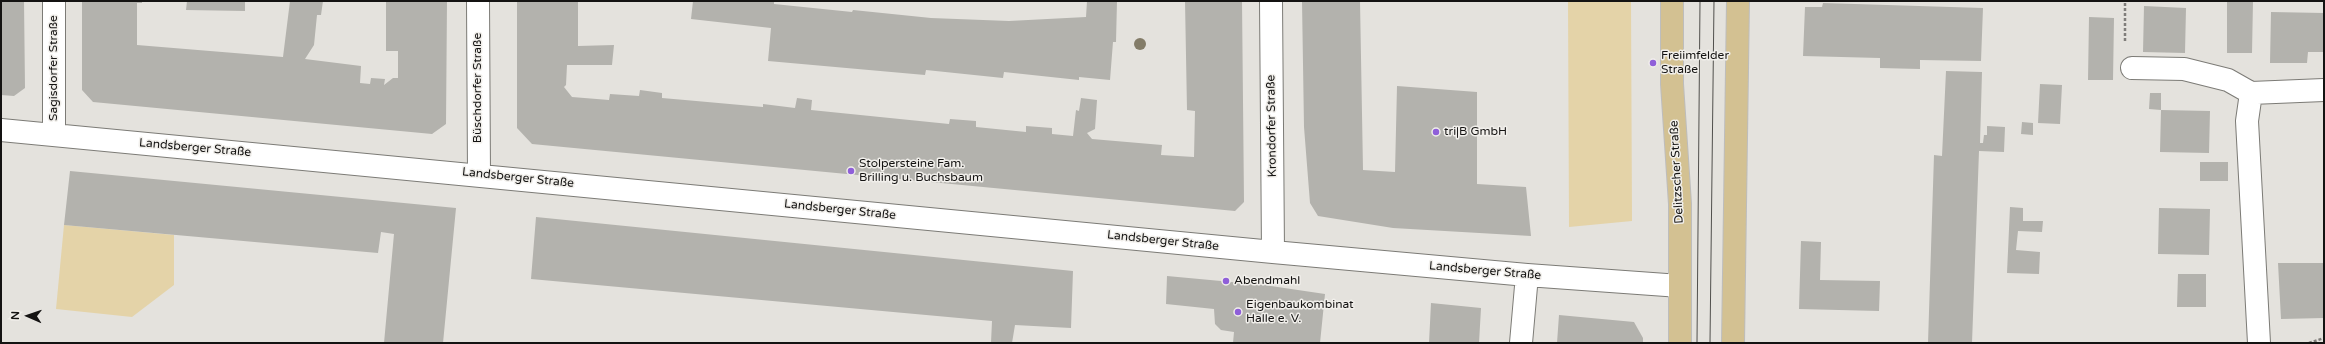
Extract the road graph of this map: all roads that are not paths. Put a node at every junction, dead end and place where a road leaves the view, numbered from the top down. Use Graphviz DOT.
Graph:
graph roads {
  1 [pos="54,1"];
  2 [pos="478,1"];
  3 [pos="1271,1"];
  4 [pos="1672,1"];
  5 [pos="1738,1"];
  6 [pos="2132,68"];
  7 [pos="2324,90"];
  8 [pos="2251,94"];
  9 [pos="1,130"];
  10 [pos="54,134"];
  11 [pos="478,174"];
  12 [pos="1273,252"];
  13 [pos="1527,275"];
  14 [pos="1680,286"];
  15 [pos="1521,343"];
  16 [pos="1680,343"];
  17 [pos="1733,343"];
  18 [pos="2258,343"];
  1 -- 10 [label="street, Sagisdorfer Straße"];
  2 -- 11 [label="street, Büschdorfer Straße"];
  3 -- 12 [label="street, Krondorfer Straße"];
  4 -- 14 [label="main road, Delitzscher Straße"];
  5 -- 17 [label="main road"];
  6 -- 8 [label="street"];
  7 -- 8 [label="street"];
  8 -- 18 [label="street"];
  9 -- 10 [label="street, Landsberger Straße"];
  10 -- 11 [label="street, Landsberger Straße"];
  11 -- 12 [label="street, Landsberger Straße"];
  12 -- 13 [label="street, Landsberger Straße"];
  13 -- 14 [label="street, Landsberger Straße"];
  13 -- 15 [label="street"];
  14 -- 16 [label="main road, Delitzscher Straße"];
}
